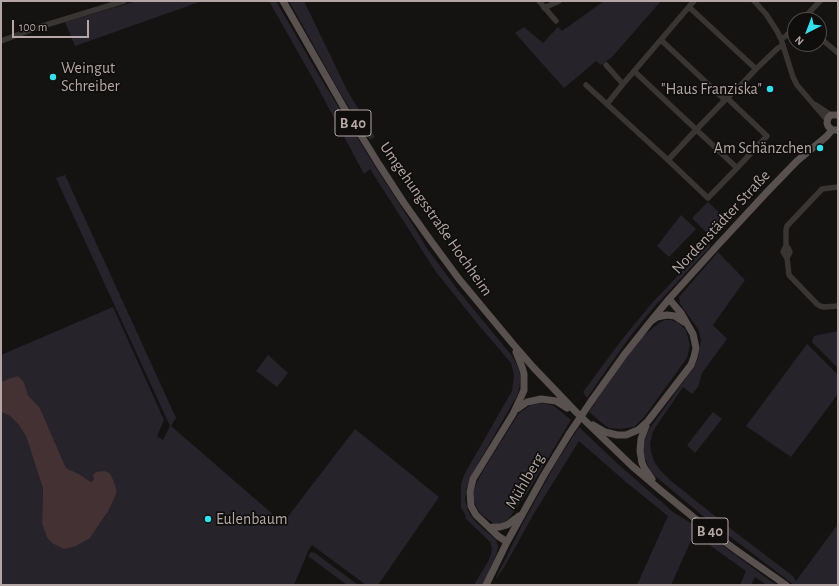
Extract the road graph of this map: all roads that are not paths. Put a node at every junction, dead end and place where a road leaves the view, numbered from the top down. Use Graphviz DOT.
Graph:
graph roads {
  1 [pos="124,1"];
  2 [pos="283,1"];
  3 [pos="539,1"];
  4 [pos="559,1"];
  5 [pos="694,1"];
  6 [pos="754,1"];
  7 [pos="820,1"];
  8 [pos="689,7"];
  9 [pos="544,8"];
  10 [pos="810,12"];
  11 [pos="556,21"];
  12 [pos="787,35"];
  13 [pos="661,40"];
  14 [pos="1,41"];
  15 [pos="782,42"];
  16 [pos="827,44"];
  17 [pos="838,53"];
  18 [pos="606,65"];
  19 [pos="756,69"];
  20 [pos="634,71"];
  21 [pos="623,84"];
  22 [pos="586,85"];
  23 [pos="726,99"];
  24 [pos="607,104"];
  25 [pos="832,123"];
  26 [pos="696,130"];
  27 [pos="668,160"];
  28 [pos="737,168"];
  29 [pos="838,187"];
  30 [pos="668,300"];
  31 [pos="838,306"];
  32 [pos="678,318"];
  33 [pos="651,321"];
  34 [pos="688,324"];
  35 [pos="512,344"];
  36 [pos="592,400"];
  37 [pos="576,413"];
  38 [pos="513,414"];
  39 [pos="586,422"];
  40 [pos="648,422"];
  41 [pos="659,489"];
  42 [pos="525,510"];
  43 [pos="484,523"];
  44 [pos="493,526"];
  45 [pos="507,542"];
  46 [pos="486,585"];
  47 [pos="786,585"];
  1 -- 14 [label="street"];
  2 -- 35 [label="main road, Umgehungsstraße Hochheim / B 40"];
  3 -- 9 [label="street"];
  4 -- 9 [label="street"];
  5 -- 8 [label="street"];
  6 -- 15 [label="street"];
  7 -- 10 [label="street"];
  8 -- 13 [label="street"];
  8 -- 19 [label="street"];
  9 -- 11 [label="street"];
  12 -- 15 [label="street"];
  13 -- 20 [label="street"];
  13 -- 23 [label="street"];
  15 -- 19 [label="street"];
  15 -- 25 [label="street"];
  16 -- 17 [label="street"];
  18 -- 21 [label="street"];
  19 -- 23 [label="street"];
  20 -- 21 [label="street"];
  20 -- 26 [label="street"];
  21 -- 24 [label="street"];
  22 -- 24 [label="street"];
  23 -- 26 [label="street"];
  23 -- 28 [label="street"];
  24 -- 27 [label="street"];
  25 -- 30 [label="main road, Nordenstädter Straße"];
  26 -- 27 [label="street"];
  26 -- 28 [label="street"];
  27 -- 28 [label="street"];
  29 -- 31 [label="street"];
  30 -- 32 [label="main road"];
  30 -- 33 [label="main road, Nordenstädter Straße"];
  30 -- 34 [label="main road"];
  32 -- 33 [label="main road"];
  32 -- 34 [label="main road"];
  33 -- 36 [label="main road, Nordenstädter Straße"];
  34 -- 40 [label="main road"];
  35 -- 37 [label="main road, B 40"];
  35 -- 38 [label="main road"];
  36 -- 42 [label="main road, Mühlberg, bridge"];
  37 -- 39 [label="main road, B 40"];
  37 -- 40 [label="main road"];
  38 -- 39 [label="main road"];
  38 -- 43 [label="main road"];
  39 -- 41 [label="main road, B 40"];
  40 -- 41 [label="main road"];
  41 -- 47 [label="main road, B 40"];
  42 -- 44 [label="main road"];
  42 -- 45 [label="main road, Mühlberg"];
  43 -- 44 [label="main road"];
  43 -- 45 [label="main road"];
  44 -- 45 [label="main road"];
  45 -- 46 [label="main road, Mühlberg"];
}
